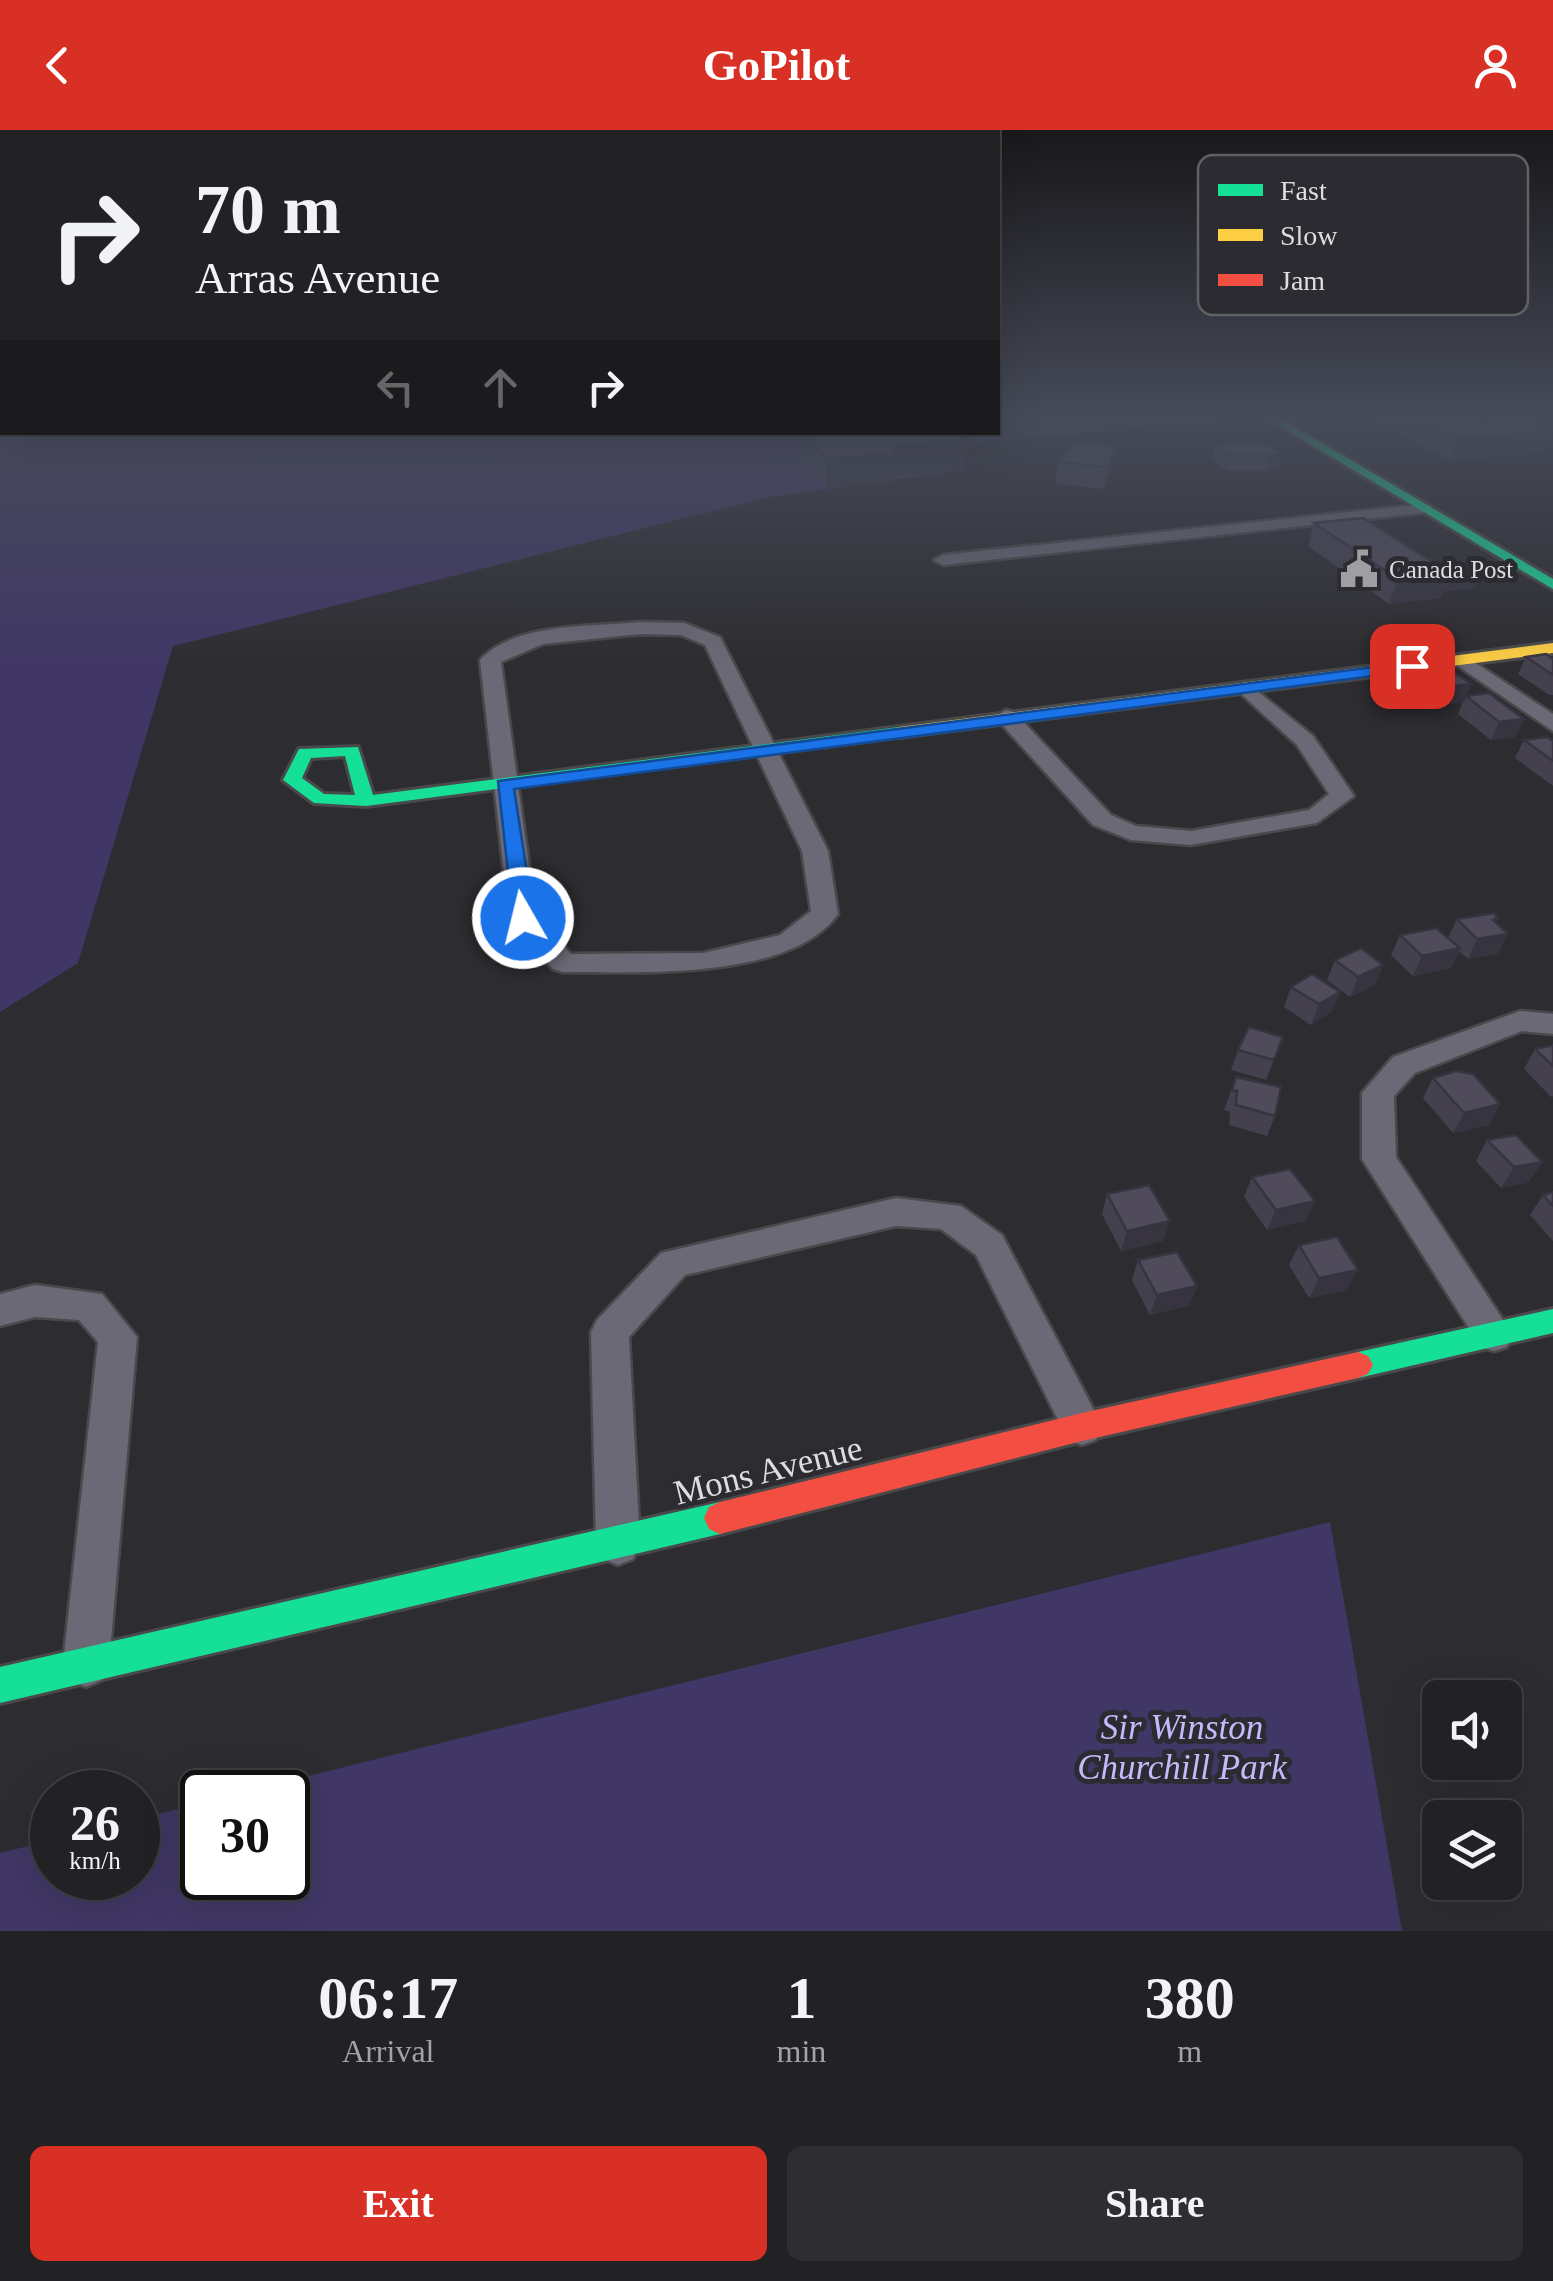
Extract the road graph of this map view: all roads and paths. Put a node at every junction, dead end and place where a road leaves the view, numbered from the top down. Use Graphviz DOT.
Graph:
graph roads {
  1 [pos="1410,500"];
  2 [pos="1425,509"];
  3 [pos="943,560"];
  4 [pos="1553,585"];
  5 [pos="1553,648"];
  6 [pos="1462,660"];
  7 [pos="1246,688"];
  8 [pos="1006,717"];
  9 [pos="1553,724"];
  10 [pos="768,750"];
  11 [pos="504,785"];
  12 [pos="366,801"];
  13 [pos="1553,1024"];
  14 [pos="0,1310"];
  15 [pos="1553,1321"];
  16 [pos="1494,1335"];
  17 [pos="1082,1427"];
  18 [pos="618,1544"];
  19 [pos="86,1664"];
  20 [pos="0,1685"];
  1 -- 2 [label="street"];
  2 -- 3 [label="street"];
  2 -- 4 [label="street"];
  5 -- 6 [label="street"];
  6 -- 7 [label="street"];
  6 -- 9 [label="street"];
  7 -- 8 [label="street"];
  7 -- 8 [label="street"];
  8 -- 10 [label="street"];
  10 -- 11 [label="street"];
  10 -- 11 [label="street"];
  10 -- 11 [label="street"];
  11 -- 12 [label="street"];
  13 -- 16 [label="street"];
  14 -- 19 [label="street"];
  15 -- 16 [label="street, Mons Avenue"];
  16 -- 17 [label="street, Mons Avenue"];
  17 -- 18 [label="street, Mons Avenue"];
  17 -- 18 [label="street"];
  18 -- 19 [label="street, Mons Avenue"];
  19 -- 20 [label="street, Mons Avenue"];
}
